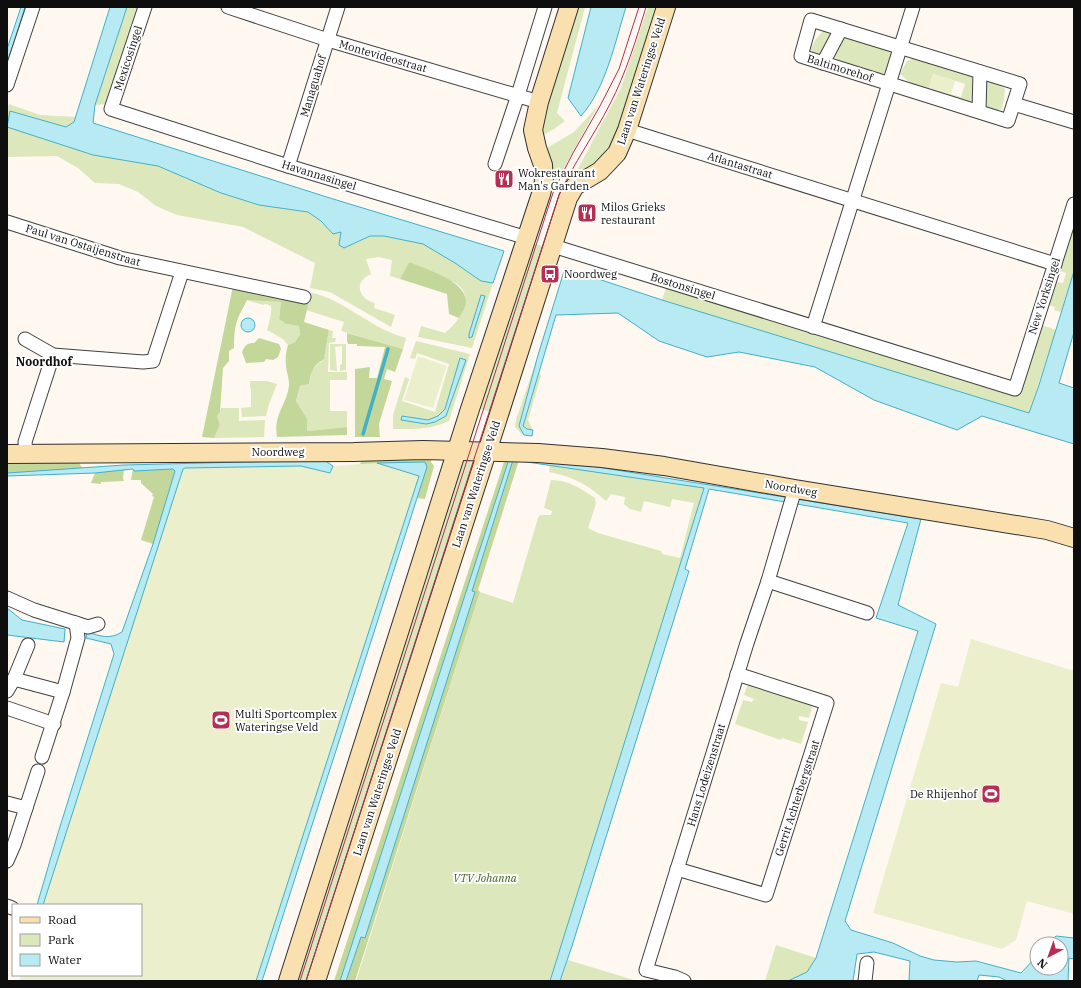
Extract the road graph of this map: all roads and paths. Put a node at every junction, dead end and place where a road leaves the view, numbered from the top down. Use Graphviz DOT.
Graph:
graph roads {
  1 [pos="33,7"];
  2 [pos="145,7"];
  3 [pos="228,7"];
  4 [pos="338,7"];
  5 [pos="545,7"];
  6 [pos="568,7"];
  7 [pos="666,7"];
  8 [pos="913,7"];
  9 [pos="841,29"];
  10 [pos="328,40"];
  11 [pos="900,47"];
  12 [pos="823,63"];
  13 [pos="980,72"];
  14 [pos="889,84"];
  15 [pos="7,85"];
  16 [pos="518,95"];
  17 [pos="539,102"];
  18 [pos="1014,104"];
  19 [pos="111,109"];
  20 [pos="979,111"];
  21 [pos="1074,122"];
  22 [pos="627,130"];
  23 [pos="495,164"];
  24 [pos="288,166"];
  25 [pos="852,200"];
  26 [pos="1074,204"];
  27 [pos="7,222"];
  28 [pos="527,238"];
  29 [pos="553,246"];
  30 [pos="1055,264"];
  31 [pos="182,272"];
  32 [pos="304,297"];
  33 [pos="813,326"];
  34 [pos="25,339"];
  35 [pos="53,355"];
  36 [pos="1015,389"];
  37 [pos="25,447"];
  38 [pos="457,451"];
  39 [pos="487,451"];
  40 [pos="7,454"];
  41 [pos="792,497"];
  42 [pos="1047,530"];
  43 [pos="1074,530"];
  44 [pos="1074,538"];
  45 [pos="768,581"];
  46 [pos="7,598"];
  47 [pos="867,614"];
  48 [pos="76,623"];
  49 [pos="98,624"];
  50 [pos="28,645"];
  51 [pos="737,674"];
  52 [pos="14,679"];
  53 [pos="7,691"];
  54 [pos="63,692"];
  55 [pos="7,708"];
  56 [pos="54,724"];
  57 [pos="42,757"];
  58 [pos="38,771"];
  59 [pos="7,803"];
  60 [pos="26,808"];
  61 [pos="11,844"];
  62 [pos="7,861"];
  63 [pos="677,868"];
  64 [pos="867,963"];
  65 [pos="288,981"];
  66 [pos="316,981"];
  67 [pos="684,981"];
  68 [pos="865,981"];
  1 -- 15 [label="street"];
  2 -- 19 [label="street, Mexicosingel"];
  3 -- 10 [label="street, Montevideostraat"];
  4 -- 10 [label="street, Managuahof"];
  5 -- 16 [label="street"];
  6 -- 17 [label="street"];
  7 -- 22 [label="street, Laan van Wateringse Veld"];
  8 -- 11 [label="street"];
  9 -- 11 [label="street, Baltimorehof"];
  9 -- 12 [label="street"];
  9 -- 12 [label="street, Baltimorehof"];
  10 -- 16 [label="street, Montevideostraat"];
  10 -- 24 [label="street, Managuahof"];
  11 -- 13 [label="street, Baltimorehof"];
  11 -- 14 [label="street"];
  12 -- 14 [label="street, Baltimorehof"];
  13 -- 18 [label="street, Baltimorehof"];
  13 -- 20 [label="street"];
  14 -- 20 [label="street, Baltimorehof"];
  14 -- 25 [label="street"];
  16 -- 17 [label="street, Montevideostraat"];
  16 -- 23 [label="street"];
  17 -- 28 [label="street"];
  18 -- 20 [label="street, Baltimorehof"];
  18 -- 21 [label="street"];
  19 -- 24 [label="street, Havannasingel"];
  22 -- 25 [label="street, Atlantastraat"];
  22 -- 29 [label="street, Laan van Wateringse Veld"];
  24 -- 28 [label="street, Havannasingel"];
  25 -- 30 [label="street, Atlantastraat"];
  25 -- 33 [label="street"];
  26 -- 30 [label="street, New Yorksingel"];
  27 -- 31 [label="street, Paul van Ostaijenstraat"];
  28 -- 38 [label="street"];
  29 -- 33 [label="street, Bostonsingel"];
  29 -- 39 [label="street, Laan van Wateringse Veld"];
  30 -- 36 [label="street, New Yorksingel"];
  31 -- 32 [label="street, Paul van Ostaijenstraat"];
  31 -- 35 [label="street"];
  33 -- 36 [label="street, Bostonsingel"];
  34 -- 35 [label="street"];
  35 -- 37 [label="street"];
  37 -- 38 [label="street, Noordweg"];
  37 -- 40 [label="street, Noordweg"];
  38 -- 39 [label="street, Noordweg"];
  38 -- 65 [label="street"];
  39 -- 41 [label="street, Noordweg"];
  39 -- 66 [label="street, Laan van Wateringse Veld"];
  41 -- 42 [label="street, Noordweg"];
  41 -- 45 [label="street, Hans Lodeizenstraat"];
  42 -- 43 [label="street, Noordweg"];
  42 -- 44 [label="street, Noordweg"];
  45 -- 47 [label="street"];
  45 -- 51 [label="street, Hans Lodeizenstraat"];
  46 -- 48 [label="street"];
  48 -- 49 [label="street"];
  48 -- 54 [label="street"];
  50 -- 52 [label="street"];
  51 -- 63 [label="street, Hans Lodeizenstraat"];
  51 -- 63 [label="street, Gerrit Achterbergstraat"];
  52 -- 53 [label="street"];
  52 -- 54 [label="street"];
  54 -- 56 [label="street"];
  55 -- 56 [label="street"];
  56 -- 57 [label="street"];
  58 -- 60 [label="street"];
  59 -- 60 [label="street"];
  60 -- 61 [label="street"];
  61 -- 62 [label="street"];
  63 -- 67 [label="street, Hans Lodeizenstraat"];
  64 -- 68 [label="street"];
}
